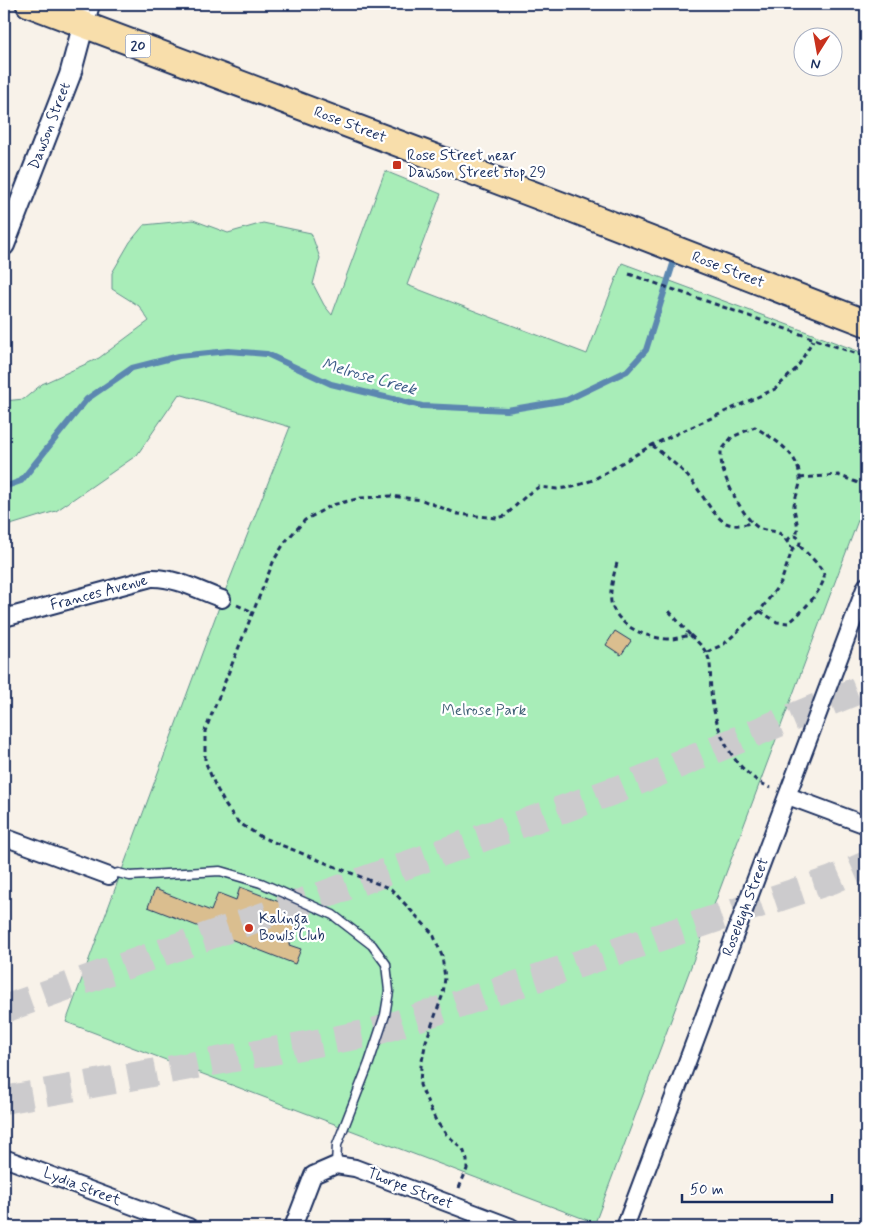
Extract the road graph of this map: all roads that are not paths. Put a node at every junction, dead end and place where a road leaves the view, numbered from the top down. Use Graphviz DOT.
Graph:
graph roads {
  1 [pos="29,4"];
  2 [pos="86,14"];
  3 [pos="4,245"];
  4 [pos="866,322"];
  5 [pos="866,586"];
  6 [pos="222,599"];
  7 [pos="4,618"];
  8 [pos="788,796"];
  9 [pos="866,826"];
  10 [pos="4,837"];
  11 [pos="109,876"];
  12 [pos="4,1158"];
  13 [pos="336,1165"];
  14 [pos="189,1227"];
  15 [pos="294,1227"];
  16 [pos="511,1227"];
  17 [pos="625,1227"];
  1 -- 2 [label="main road, Rose Street / 20"];
  2 -- 3 [label="street, Dawson Street"];
  2 -- 4 [label="main road, Rose Street / 20"];
  5 -- 8 [label="street, Roseleigh Street"];
  6 -- 7 [label="street, Frances Avenue"];
  8 -- 9 [label="street"];
  8 -- 17 [label="street, Roseleigh Street"];
  10 -- 11 [label="street"];
  11 -- 13 [label="lane"];
  12 -- 14 [label="street, Lydia Street"];
  13 -- 15 [label="street"];
  13 -- 16 [label="street, Thorpe Street"];
}
